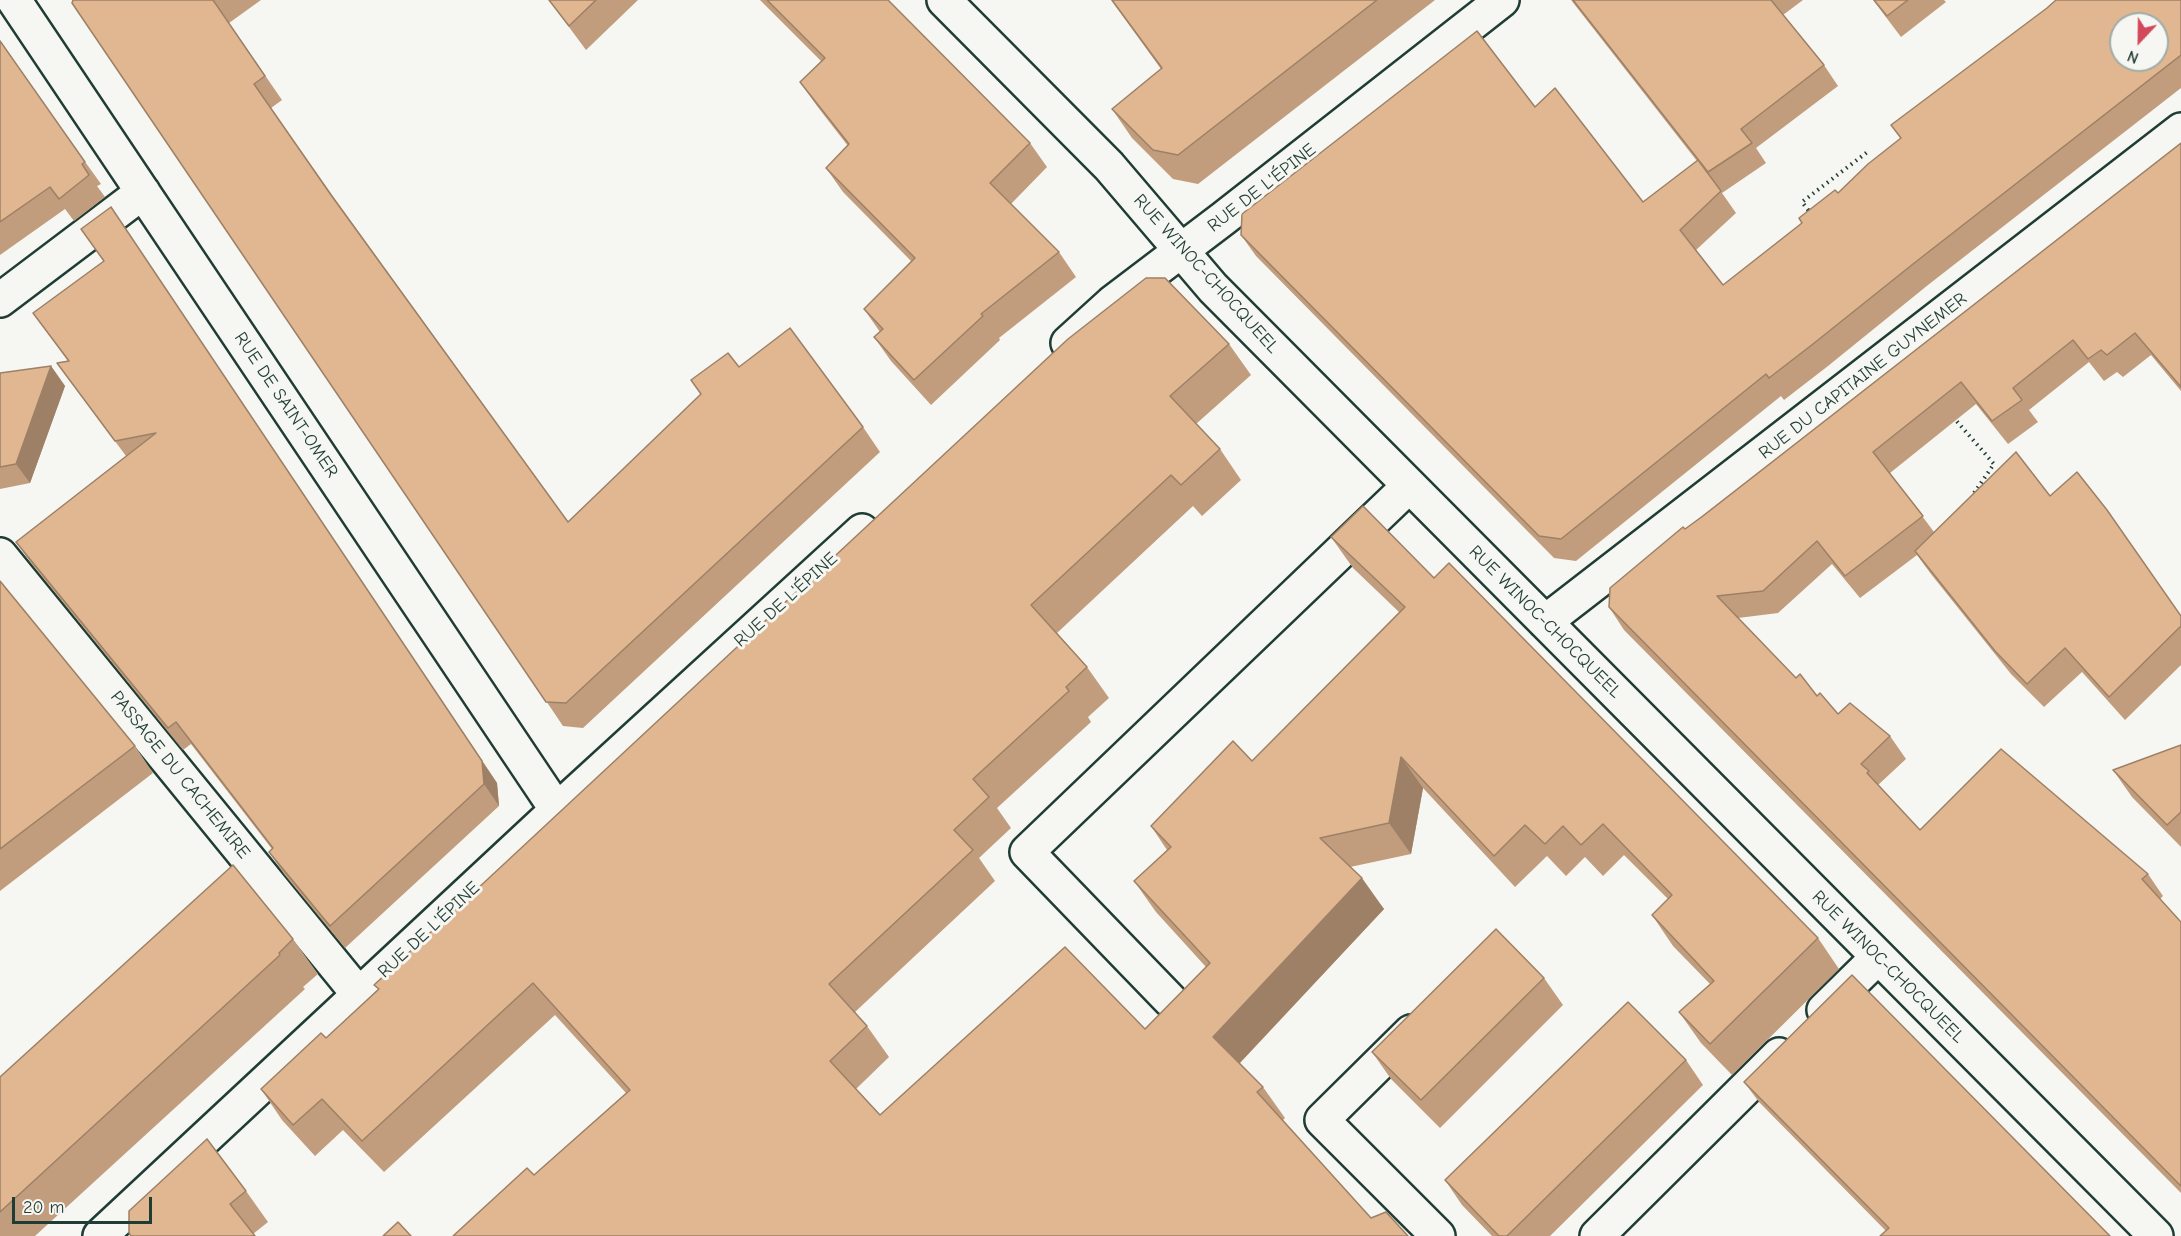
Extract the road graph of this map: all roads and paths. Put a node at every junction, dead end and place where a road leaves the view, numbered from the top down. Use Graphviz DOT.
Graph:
graph roads {
  1 [pos="944,0"];
  2 [pos="1502,0"];
  3 [pos="23,3"];
  4 [pos="2181,130"];
  5 [pos="1870,150"];
  6 [pos="143,192"];
  7 [pos="1816,220"];
  8 [pos="1180,250"];
  9 [pos="0,300"];
  10 [pos="1043,366"];
  11 [pos="1948,411"];
  12 [pos="1409,486"];
  13 [pos="1969,501"];
  14 [pos="887,508"];
  15 [pos="0,555"];
  16 [pos="1545,622"];
  17 [pos="557,810"];
  18 [pos="1878,957"];
  19 [pos="360,996"];
  20 [pos="1170,1000"];
  21 [pos="1429,1013"];
  22 [pos="100,1236"];
  23 [pos="1438,1236"];
  24 [pos="1597,1236"];
  25 [pos="2156,1236"];
  1 -- 8 [label="street, RUE WINOC-CHOCQUEEL"];
  2 -- 8 [label="street, RUE DE L'ÉPINE"];
  3 -- 6 [label="street, RUE DE SAINT-OMER"];
  4 -- 16 [label="street, RUE DU CAPITAINE GUYNEMER"];
  5 -- 7 [label="path"];
  6 -- 9 [label="street"];
  6 -- 17 [label="street, RUE DE SAINT-OMER"];
  8 -- 10 [label="street, RUE DE L'ÉPINE"];
  8 -- 12 [label="street, RUE WINOC-CHOCQUEEL"];
  11 -- 13 [label="path"];
  12 -- 16 [label="street, RUE WINOC-CHOCQUEEL"];
  12 -- 20 [label="street"];
  14 -- 17 [label="street, RUE DE L'ÉPINE"];
  15 -- 19 [label="street, PASSAGE DU CACHEMIRE"];
  16 -- 18 [label="street, RUE WINOC-CHOCQUEEL"];
  17 -- 19 [label="street, RUE DE L'ÉPINE"];
  18 -- 24 [label="street"];
  18 -- 25 [label="street, RUE WINOC-CHOCQUEEL"];
  19 -- 22 [label="street, RUE DE L'ÉPINE"];
  21 -- 23 [label="street"];
}
